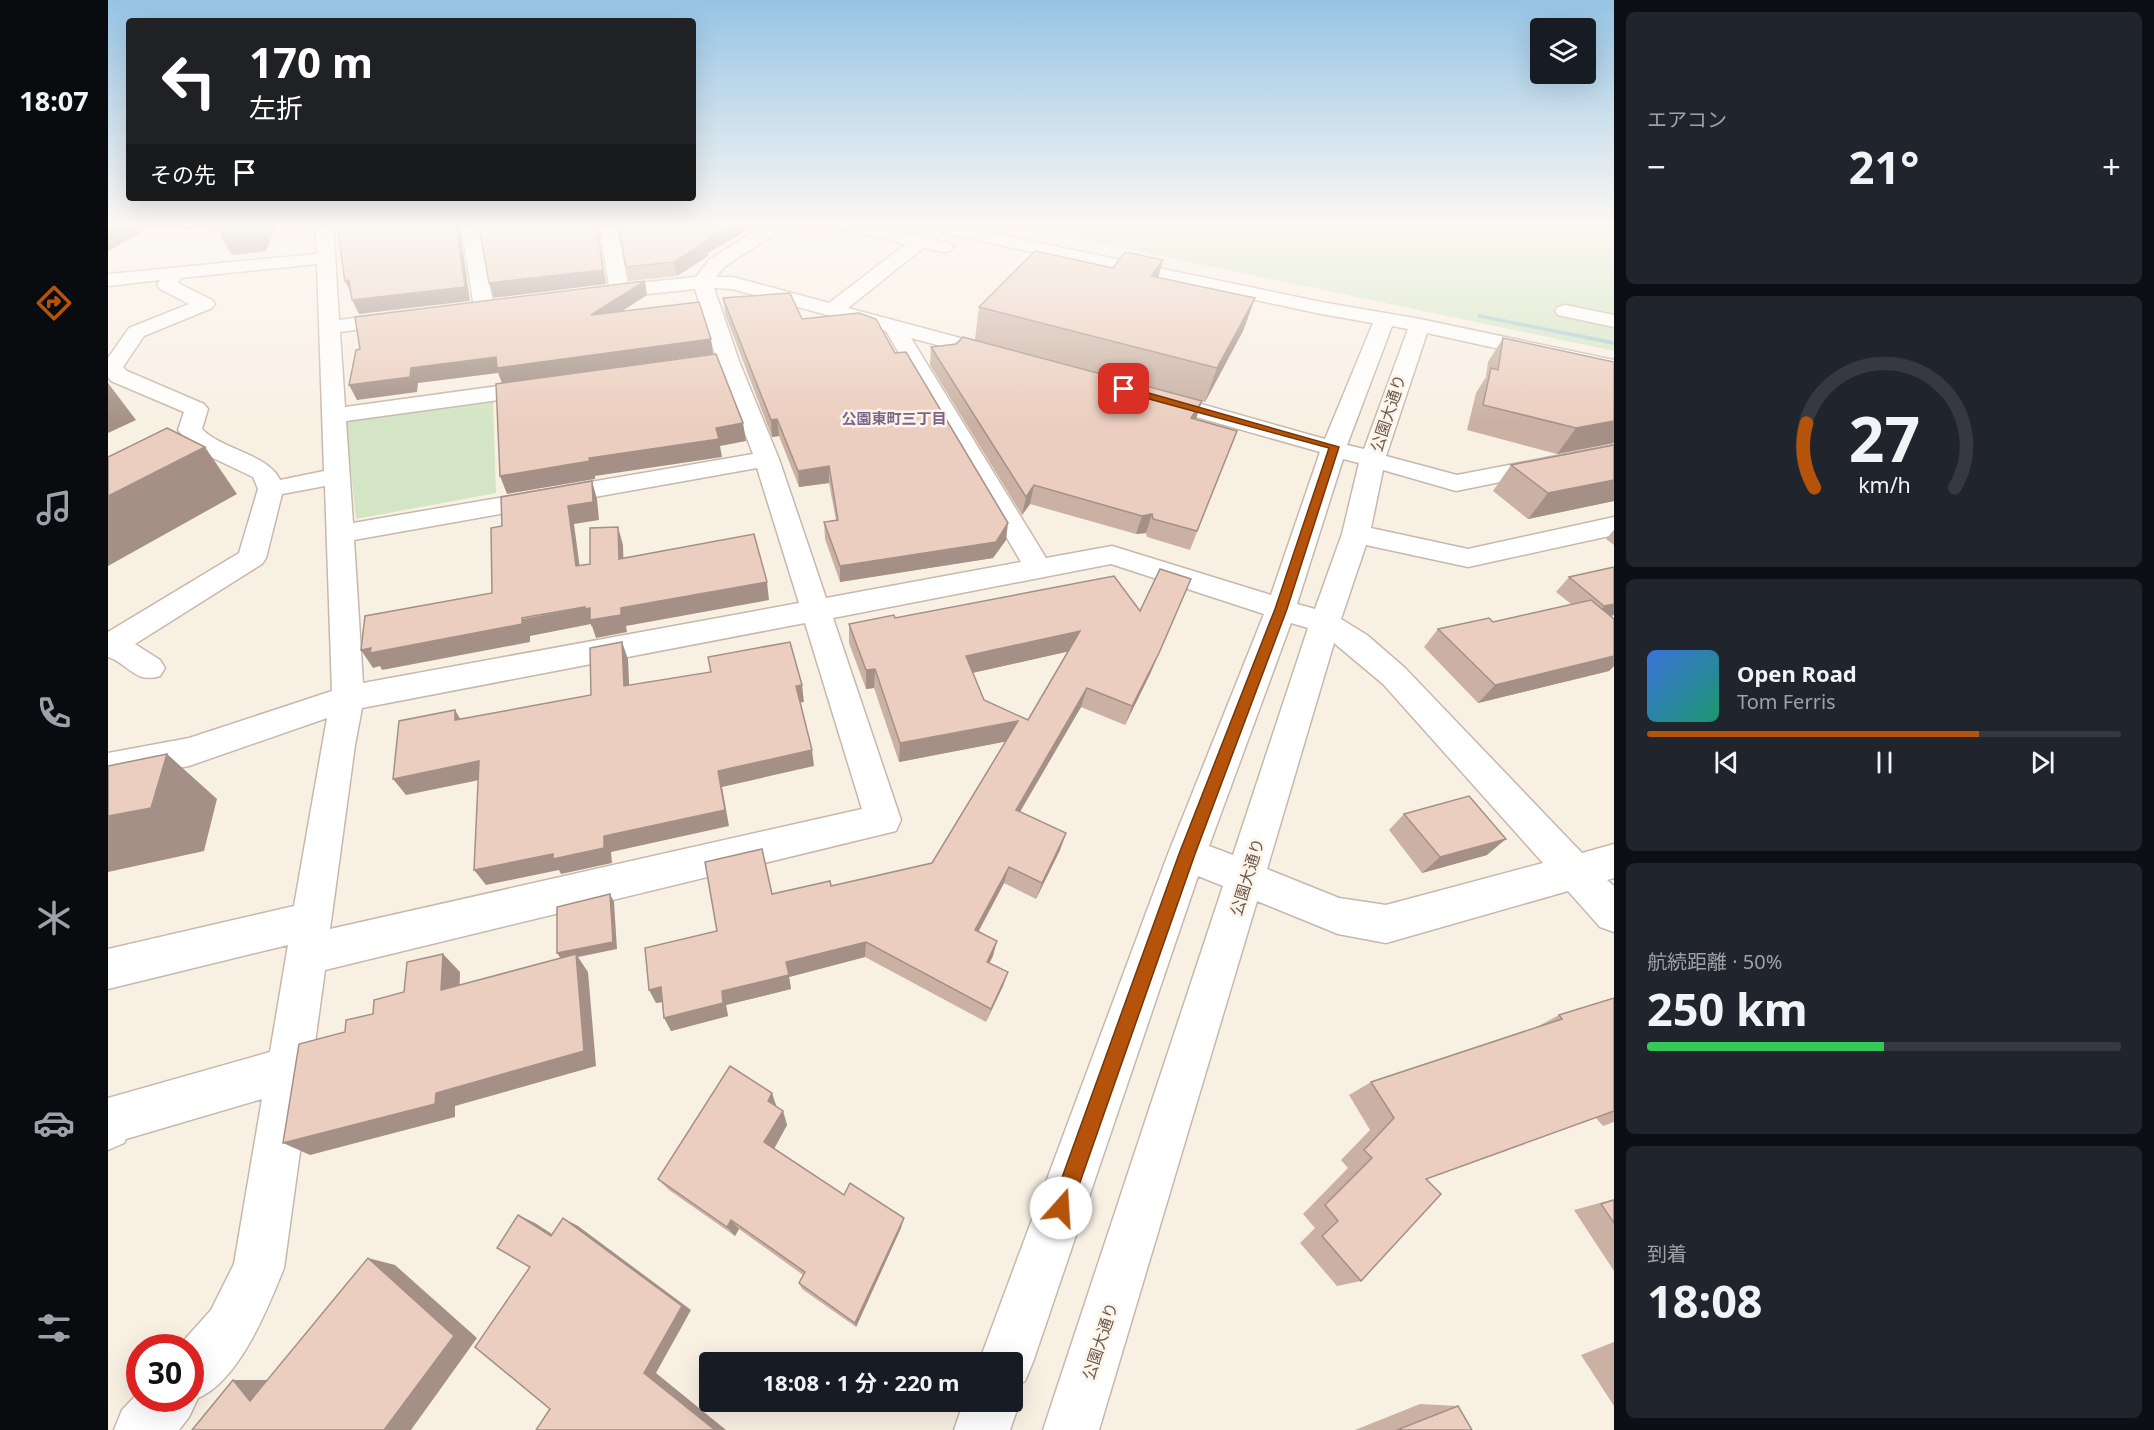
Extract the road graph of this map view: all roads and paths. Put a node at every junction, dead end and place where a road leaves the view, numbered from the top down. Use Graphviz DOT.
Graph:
graph roads {
  1 [pos="124,289"];
  2 [pos="184,289"];
  3 [pos="327,289"];
  4 [pos="481,289"];
  5 [pos="632,289"];
  6 [pos="703,289"];
  7 [pos="762,289"];
  8 [pos="800,289"];
  9 [pos="860,289"];
  10 [pos="1230,289"];
  11 [pos="619,290"];
  12 [pos="108,292"];
  13 [pos="585,295"];
  14 [pos="841,304"];
  15 [pos="507,305"];
  16 [pos="484,308"];
  17 [pos="462,311"];
  18 [pos="1565,311"];
  19 [pos="417,316"];
  20 [pos="1385,319"];
  21 [pos="1614,321"];
  22 [pos="945,322"];
  23 [pos="1420,325"];
  24 [pos="328,327"];
  25 [pos="894,327"];
  26 [pos="1020,361"];
  27 [pos="1614,367"];
  28 [pos="113,379"];
  29 [pos="565,383"];
  30 [pos="1135,392"];
  31 [pos="332,416"];
  32 [pos="1334,447"];
  33 [pos="1614,452"];
  34 [pos="1373,458"];
  35 [pos="767,459"];
  36 [pos="336,476"];
  37 [pos="271,489"];
  38 [pos="1614,526"];
  39 [pos="339,534"];
  40 [pos="1356,534"];
  41 [pos="1038,567"];
  42 [pos="1281,609"];
  43 [pos="815,610"];
  44 [pos="1325,623"];
  45 [pos="110,644"];
  46 [pos="149,668"];
  47 [pos="348,698"];
  48 [pos="108,767"];
  49 [pos="1187,854"];
  50 [pos="1614,861"];
  51 [pos="1576,872"];
  52 [pos="1246,880"];
  53 [pos="1614,914"];
  54 [pos="310,937"];
  55 [pos="108,969"];
  56 [pos="290,1068"];
  57 [pos="108,1127"];
  58 [pos="1010,1352"];
  59 [pos="204,1358"];
  60 [pos="158,1412"];
  61 [pos="988,1412"];
  62 [pos="142,1430"];
  63 [pos="982,1430"];
  64 [pos="1071,1430"];
  1 -- 12 [label="street"];
  2 -- 28 [label="street"];
  3 -- 24 [label="street"];
  4 -- 16 [label="street"];
  5 -- 11 [label="street"];
  6 -- 35 [label="street"];
  7 -- 14 [label="street"];
  8 -- 14 [label="street"];
  9 -- 14 [label="street"];
  10 -- 20 [label="street"];
  11 -- 13 [label="street"];
  14 -- 22 [label="street"];
  14 -- 25 [label="street"];
  15 -- 16 [label="street"];
  16 -- 17 [label="street"];
  18 -- 21 [label="street"];
  19 -- 24 [label="street"];
  20 -- 23 [label="street"];
  20 -- 32 [label="street"];
  23 -- 27 [label="street"];
  23 -- 34 [label="street, 公園大通り"];
  24 -- 31 [label="street"];
  25 -- 26 [label="street"];
  25 -- 41 [label="street"];
  28 -- 37 [label="street"];
  29 -- 31 [label="street"];
  30 -- 32 [label="street"];
  31 -- 36 [label="street"];
  32 -- 34 [label="street"];
  32 -- 42 [label="street"];
  33 -- 34 [label="street"];
  34 -- 40 [label="street, 公園大通り"];
  35 -- 39 [label="street"];
  35 -- 43 [label="street"];
  36 -- 37 [label="street"];
  36 -- 39 [label="street"];
  37 -- 45 [label="street"];
  38 -- 40 [label="street"];
  39 -- 47 [label="street"];
  40 -- 44 [label="street, 公園大通り"];
  41 -- 42 [label="street"];
  41 -- 43 [label="street"];
  42 -- 44 [label="street"];
  42 -- 49 [label="street"];
  43 -- 47 [label="street"];
  43 -- 54 [label="street"];
  44 -- 51 [label="street"];
  44 -- 52 [label="street, 公園大通り"];
  45 -- 46 [label="street"];
  47 -- 48 [label="street"];
  47 -- 54 [label="street"];
  49 -- 52 [label="street"];
  49 -- 58 [label="street"];
  50 -- 51 [label="street"];
  51 -- 52 [label="street"];
  51 -- 53 [label="street"];
  52 -- 64 [label="street, 公園大通り"];
  54 -- 55 [label="street"];
  54 -- 56 [label="street"];
  56 -- 57 [label="street"];
  56 -- 59 [label="street"];
  60 -- 62 [label="street"];
  61 -- 63 [label="street"];
}
